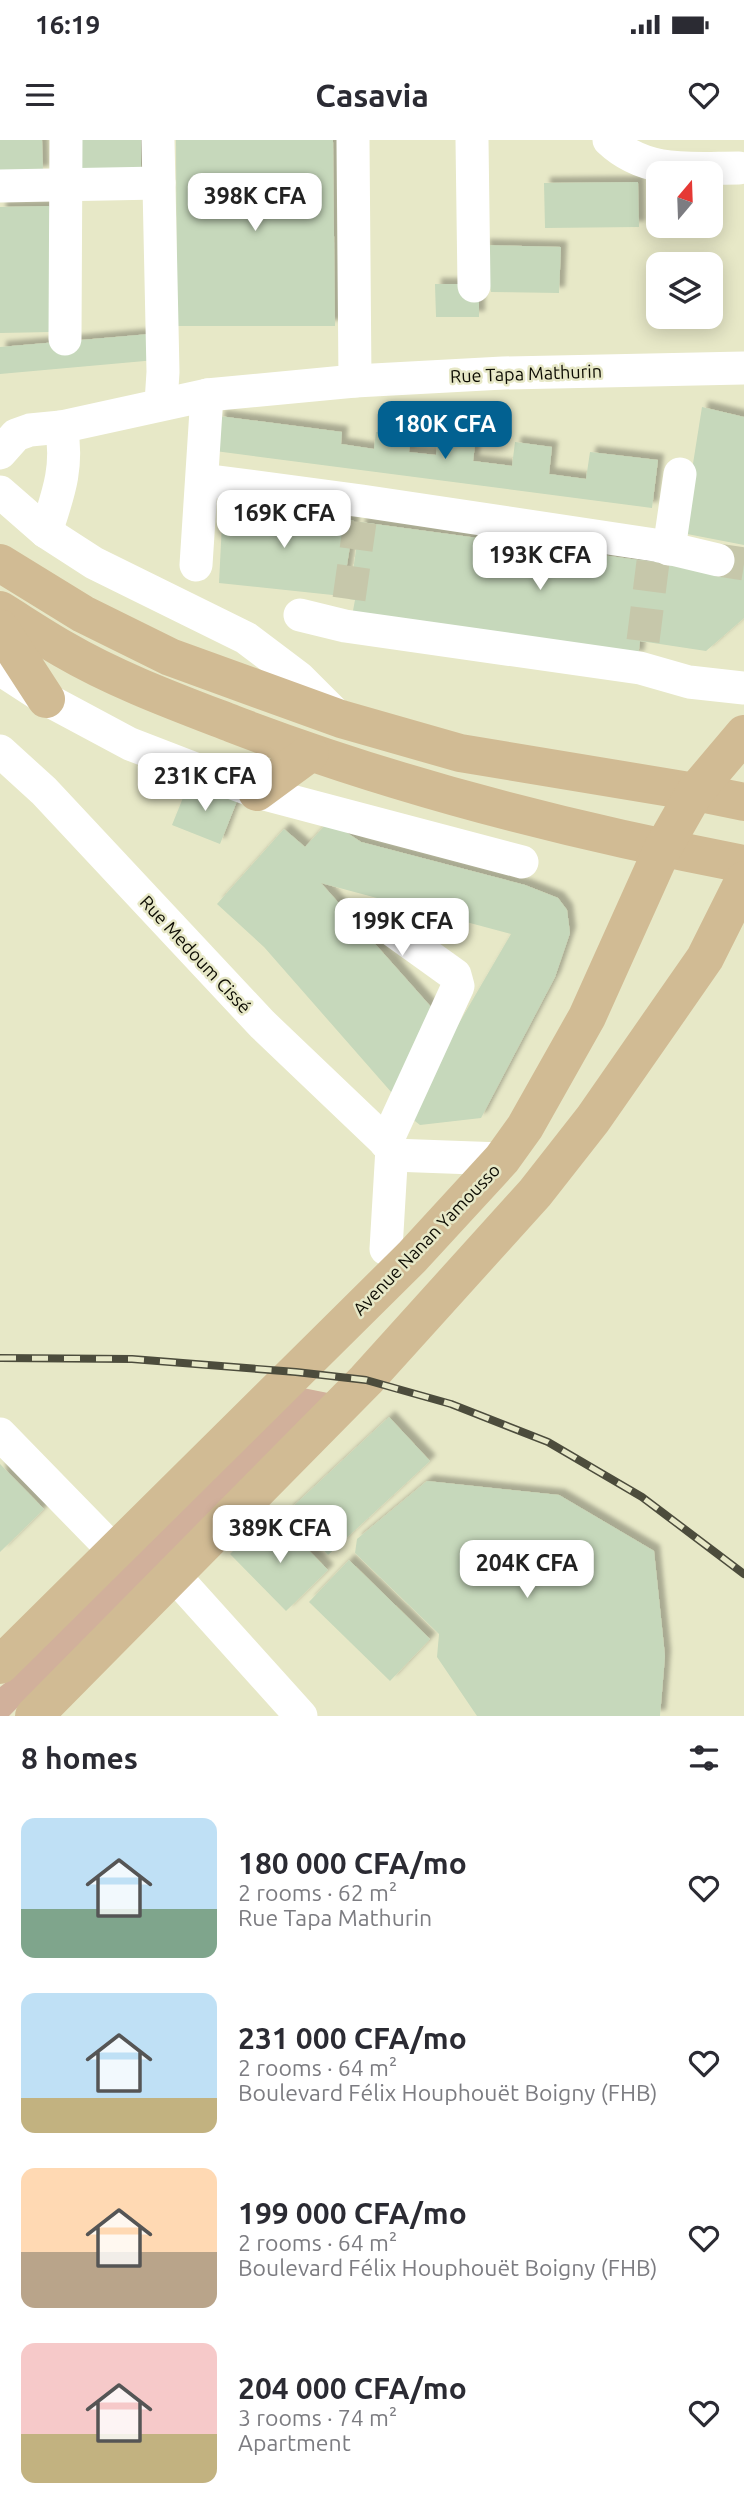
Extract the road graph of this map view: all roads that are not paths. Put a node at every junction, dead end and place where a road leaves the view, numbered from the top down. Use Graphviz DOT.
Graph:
graph roads {
  1 [pos="66,140"];
  2 [pos="158,140"];
  3 [pos="354,140"];
  4 [pos="472,140"];
  5 [pos="609,140"];
  6 [pos="739,168"];
  7 [pos="159,183"];
  8 [pos="67,185"];
  9 [pos="0,186"];
  10 [pos="474,286"];
  11 [pos="65,339"];
  12 [pos="744,368"];
  13 [pos="355,381"];
  14 [pos="207,395"];
  15 [pos="161,403"];
  16 [pos="61,426"];
  17 [pos="0,453"];
  18 [pos="680,474"];
  19 [pos="203,480"];
  20 [pos="0,492"];
  21 [pos="46,532"];
  22 [pos="659,552"];
  23 [pos="718,560"];
  24 [pos="0,563"];
  25 [pos="196,565"];
  26 [pos="0,610"];
  27 [pos="300,615"];
  28 [pos="0,628"];
  29 [pos="0,669"];
  30 [pos="744,688"];
  31 [pos="46,699"];
  32 [pos="341,719"];
  33 [pos="744,734"];
  34 [pos="0,751"];
  35 [pos="310,753"];
  36 [pos="257,792"];
  37 [pos="695,792"];
  38 [pos="744,802"];
  39 [pos="663,848"];
  40 [pos="522,862"];
  41 [pos="744,864"];
  42 [pos="744,880"];
  43 [pos="373,916"];
  44 [pos="389,1149"];
  45 [pos="502,1159"];
  46 [pos="386,1249"];
  47 [pos="0,1434"];
  48 [pos="115,1552"];
  49 [pos="173,1574"];
  50 [pos="0,1665"];
  51 [pos="34,1716"];
  52 [pos="301,1716"];
  1 -- 8 [label="street"];
  2 -- 7 [label="street"];
  3 -- 13 [label="street"];
  4 -- 10 [label="street"];
  5 -- 6 [label="street"];
  7 -- 8 [label="street"];
  7 -- 15 [label="street"];
  8 -- 9 [label="street"];
  8 -- 11 [label="street"];
  12 -- 13 [label="street, Rue Tapa Mathurin"];
  13 -- 14 [label="street, Rue Tapa Mathurin"];
  14 -- 15 [label="street, Rue Tapa Mathurin"];
  14 -- 19 [label="street"];
  15 -- 16 [label="street, Rue Tapa Mathurin"];
  16 -- 17 [label="street, Rue Tapa Mathurin"];
  16 -- 21 [label="street"];
  18 -- 22 [label="street"];
  19 -- 22 [label="street"];
  19 -- 25 [label="street"];
  20 -- 21 [label="street"];
  21 -- 32 [label="street"];
  22 -- 23 [label="street"];
  24 -- 32 [label="main road"];
  26 -- 35 [label="main road"];
  27 -- 30 [label="street"];
  28 -- 31 [label="main road"];
  29 -- 31 [label="street"];
  31 -- 36 [label="street"];
  32 -- 37 [label="main road"];
  33 -- 37 [label="main road, Avenue Nanan Yamousso"];
  34 -- 44 [label="street, Rue Medoum Cissé"];
  35 -- 36 [label="main road"];
  35 -- 39 [label="main road"];
  36 -- 40 [label="street"];
  37 -- 38 [label="main road"];
  37 -- 39 [label="main road, Avenue Nanan Yamousso"];
  39 -- 41 [label="main road"];
  39 -- 45 [label="main road, Avenue Nanan Yamousso"];
  42 -- 49 [label="main road"];
  43 -- 44 [label="street"];
  44 -- 45 [label="street"];
  44 -- 46 [label="street"];
  45 -- 48 [label="main road, Avenue Nanan Yamousso"];
  47 -- 48 [label="street"];
  48 -- 50 [label="main road, Avenue Nanan Yamousso"];
  49 -- 51 [label="main road"];
  49 -- 52 [label="street"];
}
